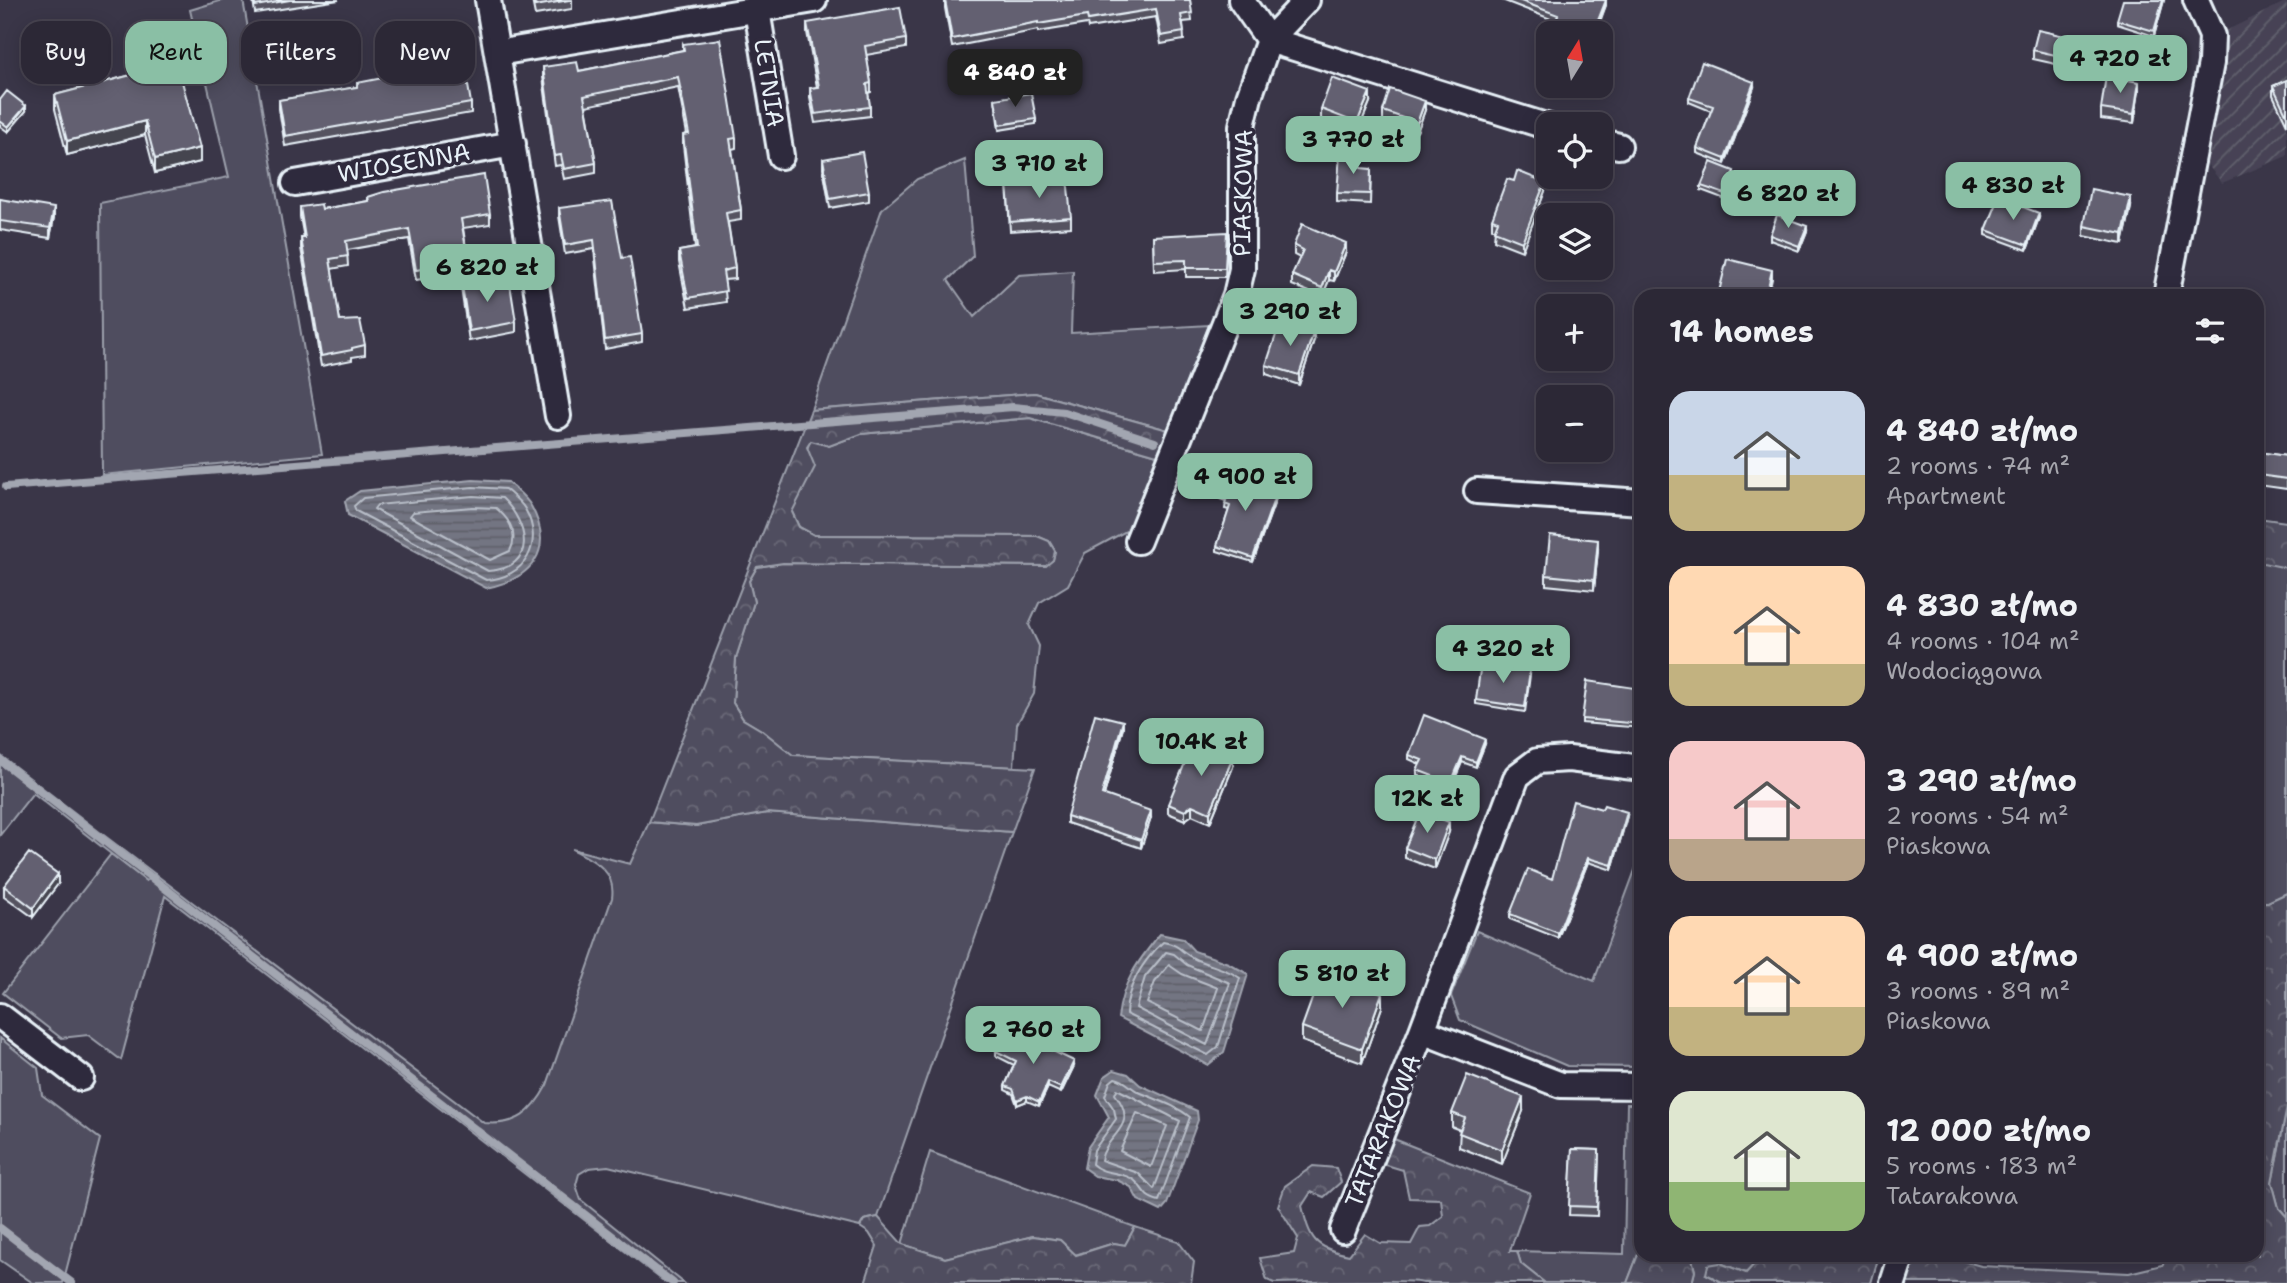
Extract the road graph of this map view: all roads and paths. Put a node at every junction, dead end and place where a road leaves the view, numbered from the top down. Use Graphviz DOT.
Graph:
graph roads {
  1 [pos="488,0"];
  2 [pos="814,0"];
  3 [pos="1241,0"];
  4 [pos="1307,0"];
  5 [pos="2196,0"];
  6 [pos="757,10"];
  7 [pos="1269,40"];
  8 [pos="497,53"];
  9 [pos="1536,123"];
  10 [pos="513,144"];
  11 [pos="781,156"];
  12 [pos="295,183"];
  13 [pos="2167,289"];
  14 [pos="558,416"];
  15 [pos="1477,491"];
  16 [pos="1634,501"];
  17 [pos="1138,541"];
  18 [pos="1634,767"];
  19 [pos="0,1016"];
  20 [pos="1422,1031"];
  21 [pos="81,1078"];
  22 [pos="1634,1086"];
  23 [pos="1343,1230"];
  24 [pos="1900,1262"];
  25 [pos="1894,1283"];
  1 -- 8 [label="street"];
  2 -- 6 [label="street"];
  3 -- 7 [label="street"];
  4 -- 7 [label="street, PIASKOWA"];
  5 -- 13 [label="street"];
  6 -- 8 [label="street"];
  6 -- 11 [label="street, LETNIA"];
  7 -- 9 [label="street"];
  7 -- 17 [label="street, PIASKOWA"];
  8 -- 10 [label="street"];
  10 -- 12 [label="street, WIOSENNA"];
  10 -- 14 [label="street"];
  15 -- 16 [label="street"];
  18 -- 20 [label="street, TATARAKOWA"];
  19 -- 21 [label="street"];
  20 -- 22 [label="street, TATARAKOWA"];
  20 -- 23 [label="street, TATARAKOWA"];
  24 -- 25 [label="street"];
}
